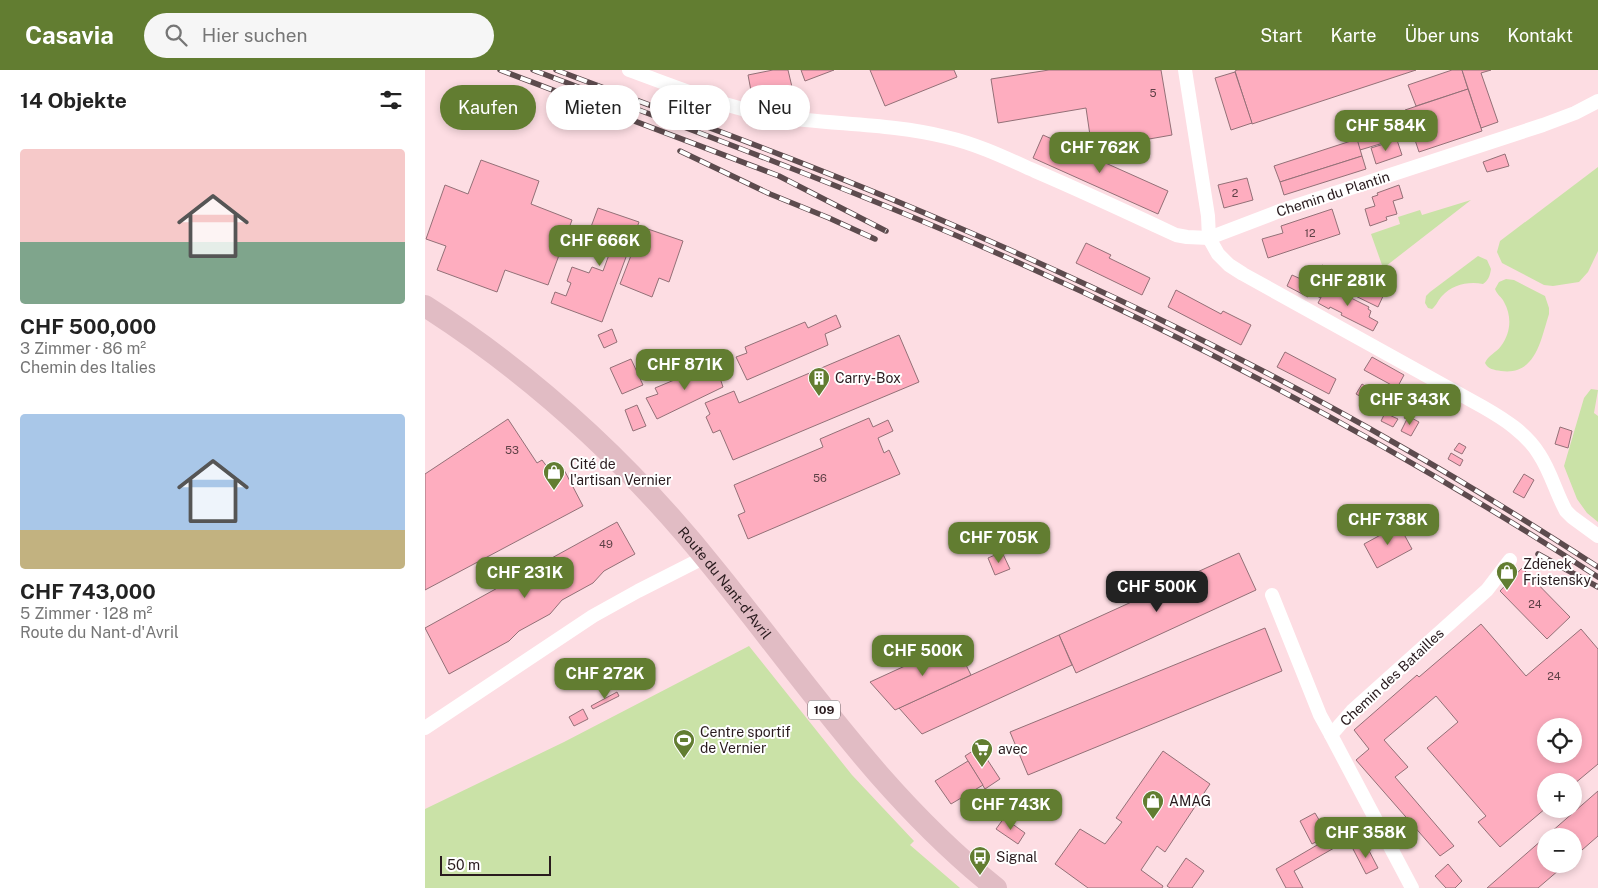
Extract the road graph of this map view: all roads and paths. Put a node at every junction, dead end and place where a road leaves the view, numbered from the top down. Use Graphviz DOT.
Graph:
graph roads {
  1 [pos="629,70"];
  2 [pos="1185,70"];
  3 [pos="1598,101"];
  4 [pos="1209,238"];
  5 [pos="425,306"];
  6 [pos="1598,536"];
  7 [pos="705,556"];
  8 [pos="1511,560"];
  9 [pos="1273,595"];
  10 [pos="425,728"];
  11 [pos="1331,736"];
  12 [pos="996,888"];
  13 [pos="1412,888"];
  1 -- 4 [label="street"];
  2 -- 4 [label="street"];
  3 -- 4 [label="street, Chemin du Plantin"];
  4 -- 6 [label="street"];
  5 -- 7 [label="main road, Route du Nant-d'Avril / 109"];
  7 -- 10 [label="street"];
  7 -- 12 [label="main road, Route du Nant-d'Avril / 109"];
  8 -- 11 [label="street, Chemin des Batailles"];
  9 -- 11 [label="street"];
  11 -- 13 [label="street, Chemin des Batailles"];
}
